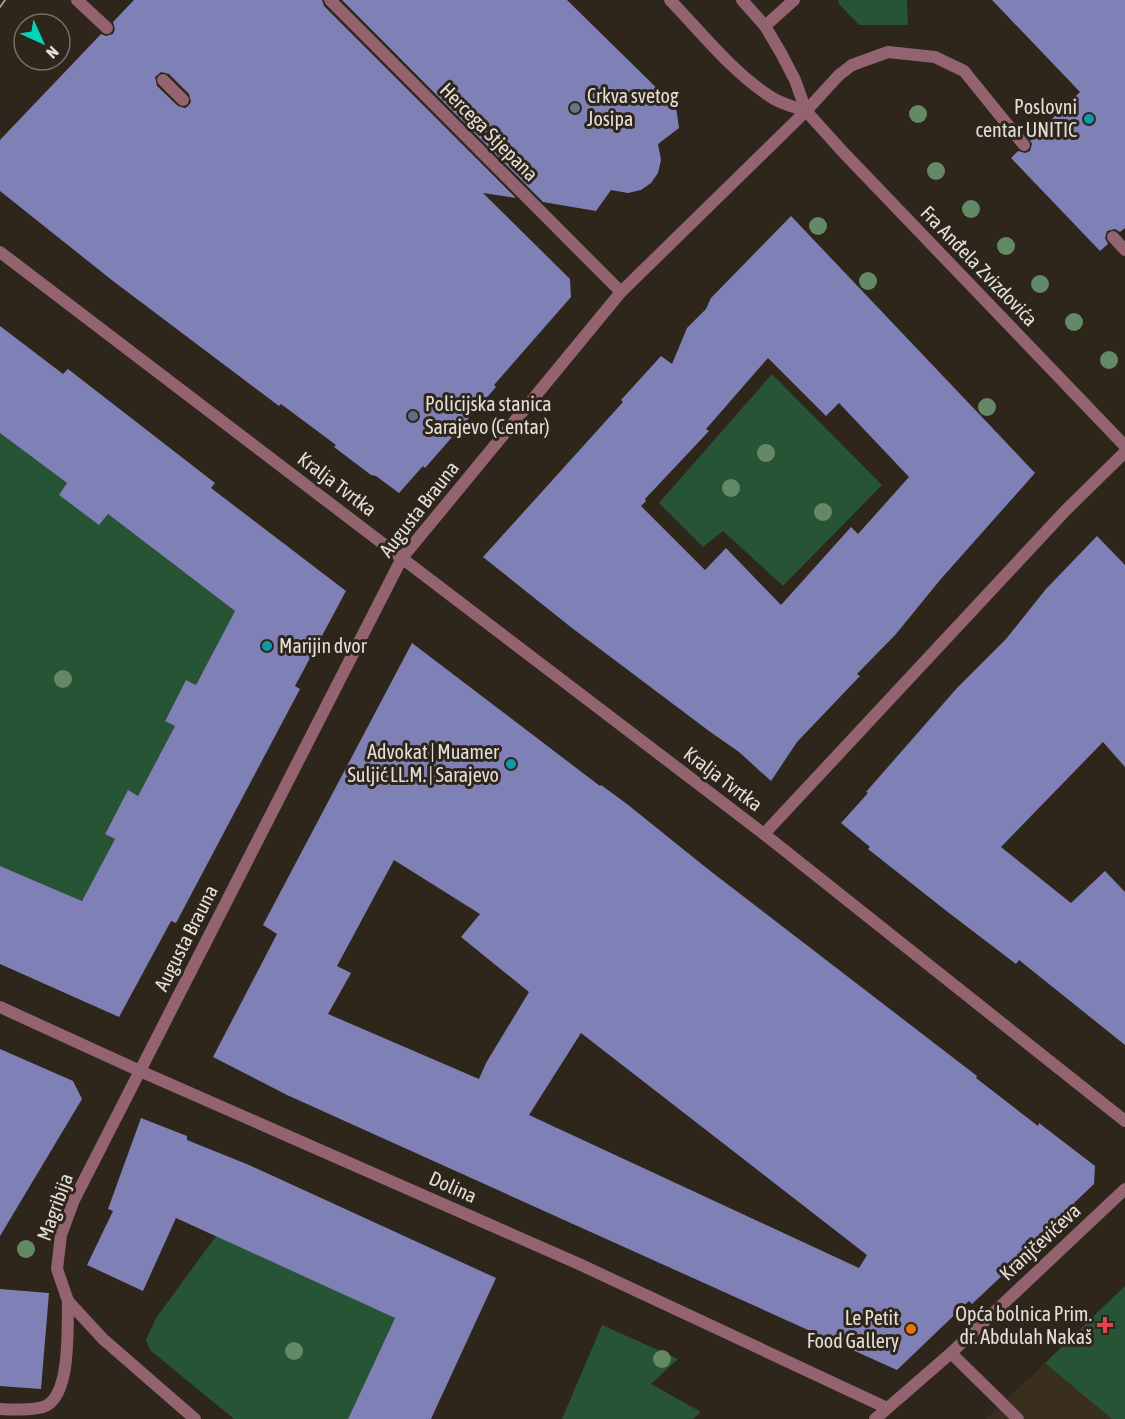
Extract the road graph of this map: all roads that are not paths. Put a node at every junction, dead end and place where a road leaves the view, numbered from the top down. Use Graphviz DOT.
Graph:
graph roads {
  1 [pos="77,0"];
  2 [pos="330,0"];
  3 [pos="670,0"];
  4 [pos="742,0"];
  5 [pos="794,0"];
  6 [pos="765,27"];
  7 [pos="107,28"];
  8 [pos="163,80"];
  9 [pos="183,100"];
  10 [pos="806,111"];
  11 [pos="1024,145"];
  12 [pos="1113,237"];
  13 [pos="1125,250"];
  14 [pos="0,252"];
  15 [pos="621,292"];
  16 [pos="1125,446"];
  17 [pos="1125,452"];
  18 [pos="402,558"];
  19 [pos="764,834"];
  20 [pos="0,1007"];
  21 [pos="140,1071"];
  22 [pos="1125,1121"];
  23 [pos="1125,1189"];
  24 [pos="68,1301"];
  25 [pos="951,1353"];
  26 [pos="887,1408"];
  27 [pos="0,1409"];
  28 [pos="195,1419"];
  29 [pos="875,1419"];
  30 [pos="1018,1419"];
  1 -- 7 [label="street"];
  2 -- 15 [label="street, Hercega Stjepana"];
  3 -- 10 [label="street, Fra Anđela Zvizdovića"];
  4 -- 6 [label="street, Fra Anđela Zvizdovića"];
  5 -- 6 [label="street"];
  6 -- 10 [label="street, Fra Anđela Zvizdovića"];
  8 -- 9 [label="street"];
  10 -- 11 [label="street, Augusta Brauna"];
  10 -- 15 [label="street, Augusta Brauna"];
  10 -- 16 [label="street, Fra Anđela Zvizdovića"];
  12 -- 13 [label="street"];
  14 -- 18 [label="street, Kralja Tvrtka"];
  15 -- 18 [label="street, Augusta Brauna"];
  17 -- 19 [label="street, Kralja Tvrtka"];
  18 -- 19 [label="street, Kralja Tvrtka"];
  18 -- 21 [label="street, Augusta Brauna"];
  19 -- 22 [label="street, Kralja Tvrtka"];
  20 -- 21 [label="street, Dolina"];
  21 -- 24 [label="street, Magribija"];
  21 -- 26 [label="street, Dolina"];
  23 -- 25 [label="street, Kranjčevićeva"];
  24 -- 27 [label="street"];
  24 -- 28 [label="street, Magribija"];
  25 -- 26 [label="street, Kranjčevićeva"];
  25 -- 30 [label="street"];
  26 -- 29 [label="street, Kranjčevićeva"];
}
